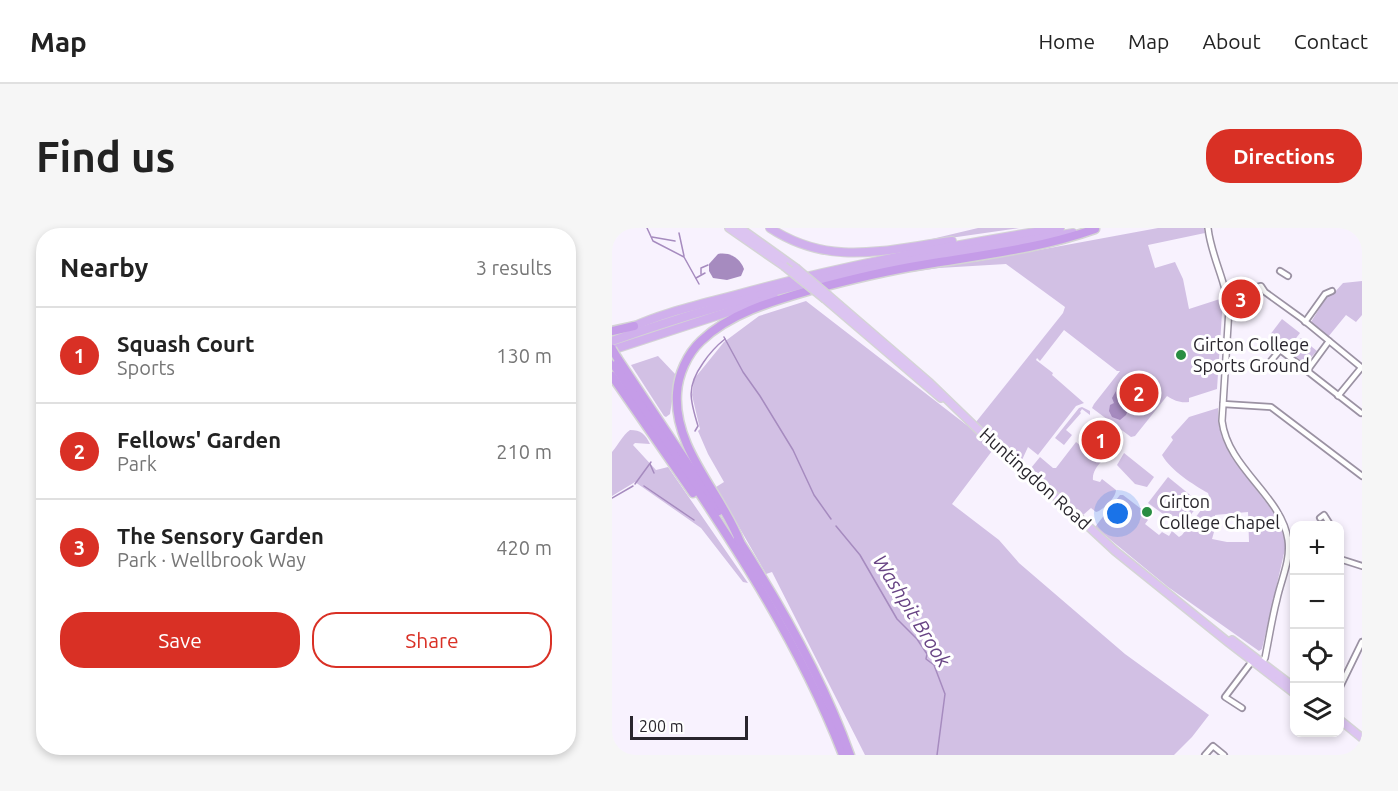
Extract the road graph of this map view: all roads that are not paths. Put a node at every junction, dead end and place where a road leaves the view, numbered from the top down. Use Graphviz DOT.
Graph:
graph roads {
  1 [pos="729,228"];
  2 [pos="740,228"];
  3 [pos="770,228"];
  4 [pos="1060,228"];
  5 [pos="1098,228"];
  6 [pos="1208,229"];
  7 [pos="984,240"];
  8 [pos="1280,271"];
  9 [pos="1288,276"];
  10 [pos="823,279"];
  11 [pos="1332,291"];
  12 [pos="1228,294"];
  13 [pos="827,298"];
  14 [pos="1305,322"];
  15 [pos="634,326"];
  16 [pos="655,326"];
  17 [pos="612,332"];
  18 [pos="612,341"];
  19 [pos="1329,341"];
  20 [pos="1274,345"];
  21 [pos="612,348"];
  22 [pos="1280,350"];
  23 [pos="614,361"];
  24 [pos="1270,362"];
  25 [pos="1362,368"];
  26 [pos="1307,371"];
  27 [pos="612,376"];
  28 [pos="1338,396"];
  29 [pos="1223,404"];
  30 [pos="1361,413"];
  31 [pos="1362,476"];
  32 [pos="1320,518"];
  33 [pos="1328,521"];
  34 [pos="730,541"];
  35 [pos="740,542"];
  36 [pos="1290,543"];
  37 [pos="1290,558"];
  38 [pos="1344,560"];
  39 [pos="1362,566"];
  40 [pos="1362,642"];
  41 [pos="1254,659"];
  42 [pos="1261,665"];
  43 [pos="1342,683"];
  44 [pos="1290,684"];
  45 [pos="1290,690"];
  46 [pos="1242,708"];
  47 [pos="1344,724"];
  48 [pos="1362,738"];
  49 [pos="843,755"];
  50 [pos="850,755"];
  51 [pos="1205,755"];
  52 [pos="1224,755"];
  1 -- 13 [label="main road, Huntingdon Road, bridge"];
  2 -- 13 [label="main road, Huntingdon Road, bridge"];
  3 -- 7 [label="highway"];
  4 -- 7 [label="highway"];
  5 -- 10 [label="highway"];
  5 -- 35 [label="highway"];
  6 -- 12 [label="street"];
  7 -- 15 [label="highway"];
  8 -- 9 [label="street"];
  10 -- 16 [label="highway"];
  10 -- 21 [label="highway"];
  11 -- 14 [label="street"];
  12 -- 14 [label="street"];
  12 -- 29 [label="street"];
  13 -- 41 [label="main road, Huntingdon Road"];
  14 -- 19 [label="street"];
  15 -- 17 [label="highway"];
  16 -- 18 [label="highway"];
  16 -- 21 [label="highway"];
  19 -- 25 [label="street"];
  19 -- 26 [label="street"];
  20 -- 22 [label="street"];
  21 -- 23 [label="highway, bridge"];
  22 -- 24 [label="street"];
  22 -- 26 [label="street"];
  23 -- 34 [label="highway"];
  23 -- 35 [label="highway"];
  25 -- 28 [label="street"];
  26 -- 28 [label="street"];
  27 -- 34 [label="highway"];
  28 -- 30 [label="street"];
  29 -- 31 [label="street"];
  29 -- 36 [label="street"];
  32 -- 33 [label="street"];
  34 -- 49 [label="highway"];
  35 -- 50 [label="highway"];
  37 -- 42 [label="street"];
  38 -- 39 [label="street"];
  40 -- 43 [label="street"];
  41 -- 42 [label="main road, Huntingdon Road"];
  41 -- 46 [label="street"];
  42 -- 44 [label="main road, Huntingdon Road"];
  42 -- 45 [label="main road, Huntingdon Road"];
  47 -- 48 [label="main road"];
  51 -- 52 [label="street"];
}
